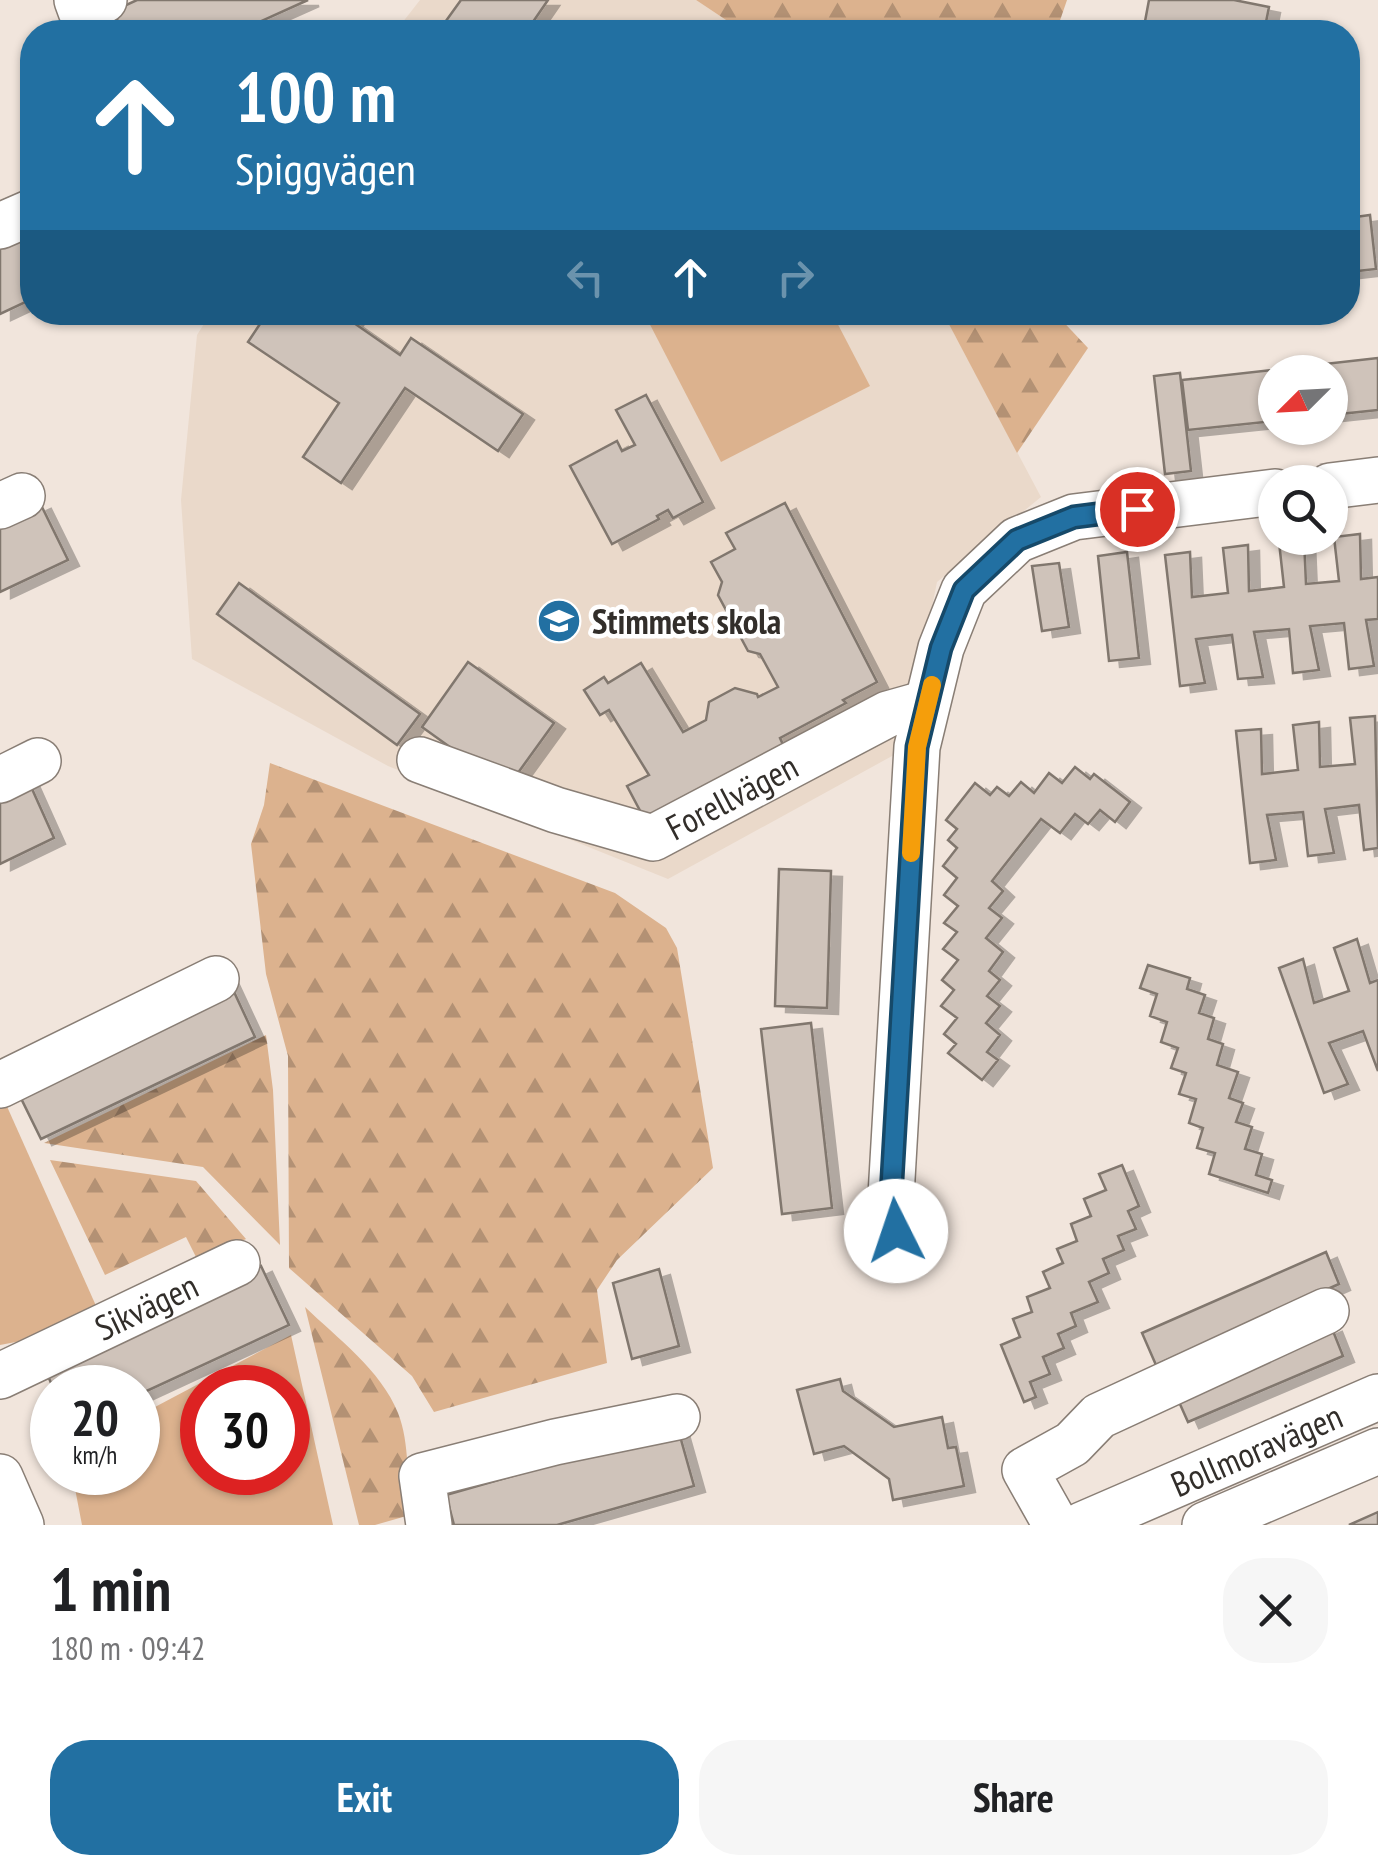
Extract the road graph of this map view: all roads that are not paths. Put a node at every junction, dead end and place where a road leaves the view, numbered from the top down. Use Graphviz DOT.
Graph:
graph roads {
  1 [pos="76,0"];
  2 [pos="104,0"];
  3 [pos="1378,480"];
  4 [pos="1348,484"];
  5 [pos="1258,494"];
  6 [pos="927,703"];
  7 [pos="420,760"];
  8 [pos="216,978"];
  9 [pos="0,1085"];
  10 [pos="896,1231"];
  11 [pos="237,1263"];
  12 [pos="1326,1311"];
  13 [pos="0,1376"];
  14 [pos="1378,1397"];
  15 [pos="677,1417"];
  16 [pos="1378,1450"];
  17 [pos="0,1477"];
  18 [pos="19,1524"];
  19 [pos="429,1525"];
  20 [pos="1056,1525"];
  21 [pos="1082,1525"];
  22 [pos="1206,1525"];
  1 -- 2 [label="street"];
  3 -- 4 [label="street"];
  5 -- 6 [label="street"];
  6 -- 7 [label="street, Forellvägen"];
  6 -- 10 [label="street"];
  8 -- 9 [label="street"];
  11 -- 13 [label="street, Sikvägen"];
  12 -- 20 [label="street"];
  14 -- 21 [label="street, Bollmoravägen"];
  15 -- 19 [label="street"];
  16 -- 22 [label="street, Bollmoravägen"];
  17 -- 18 [label="street"];
}
